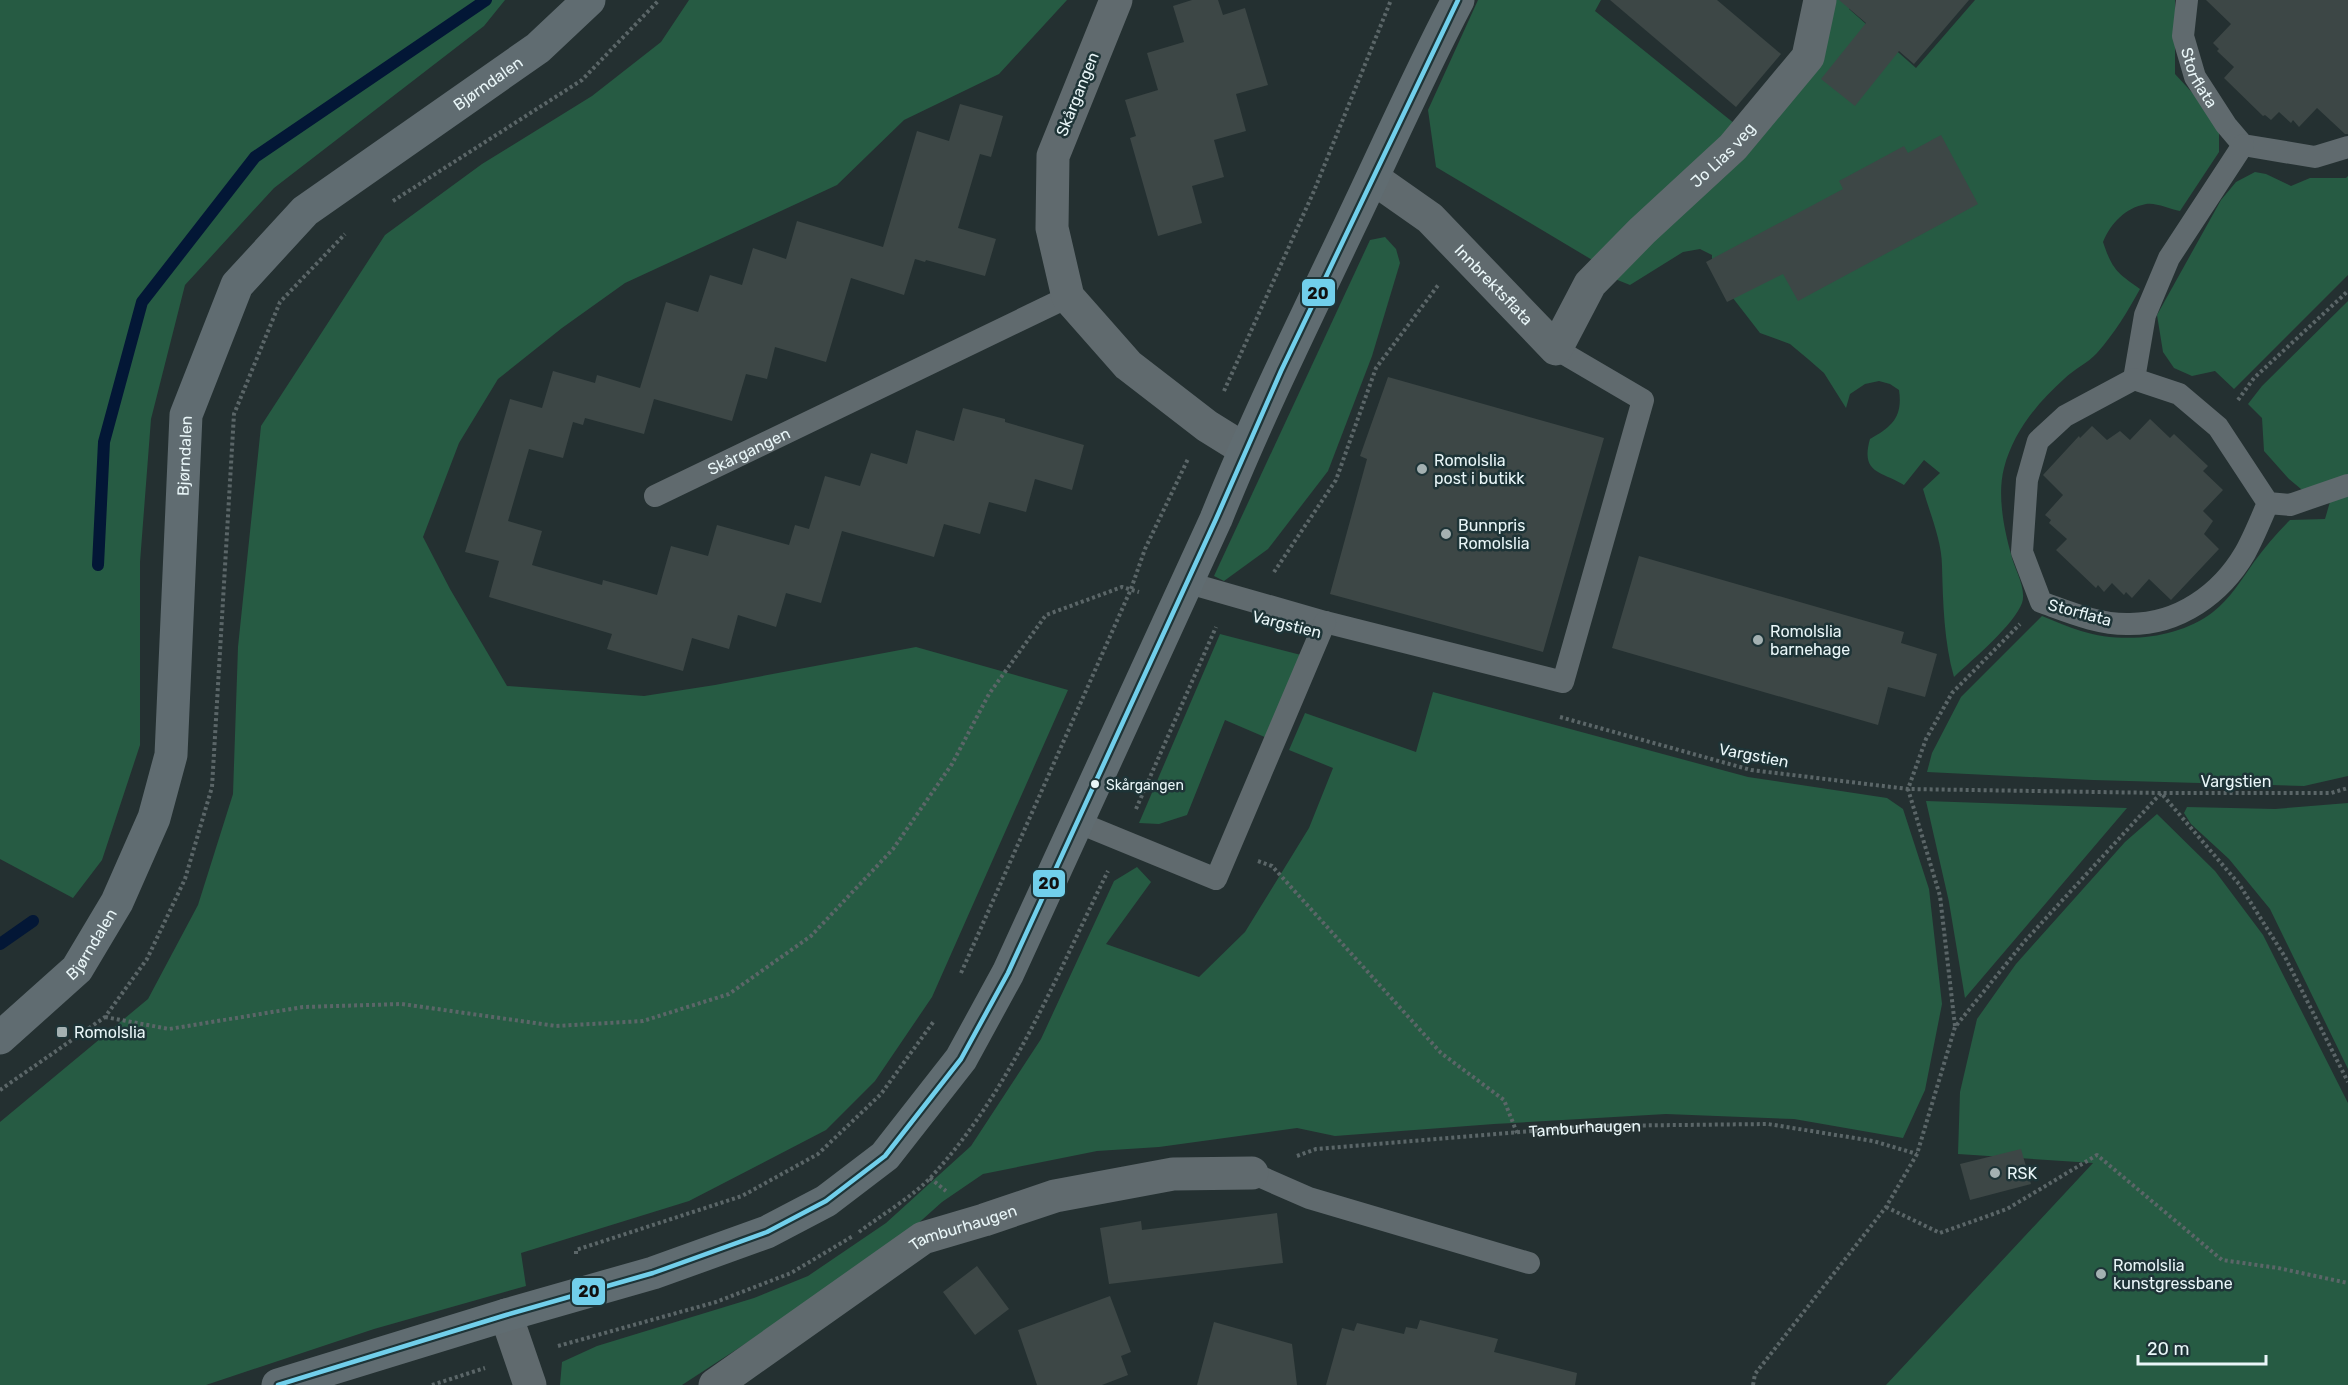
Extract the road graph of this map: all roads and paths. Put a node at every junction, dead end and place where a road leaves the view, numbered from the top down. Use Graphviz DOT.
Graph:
graph roads {
  1 [pos="589,0"];
  2 [pos="659,0"];
  3 [pos="1116,0"];
  4 [pos="1391,0"];
  5 [pos="1458,0"];
  6 [pos="2187,0"];
  7 [pos="1817,1"];
  8 [pos="2243,145"];
  9 [pos="2348,147"];
  10 [pos="1373,178"];
  11 [pos="390,202"];
  12 [pos="350,228"];
  13 [pos="1463,252"];
  14 [pos="2348,291"];
  15 [pos="1068,297"];
  16 [pos="1556,349"];
  17 [pos="2134,379"];
  18 [pos="1207,426"];
  19 [pos="2218,427"];
  20 [pos="1244,449"];
  21 [pos="2348,485"];
  22 [pos="655,496"];
  23 [pos="2268,503"];
  24 [pos="1185,582"];
  25 [pos="1131,589"];
  26 [pos="1253,602"];
  27 [pos="2041,602"];
  28 [pos="1325,622"];
  29 [pos="1552,714"];
  30 [pos="2348,788"];
  31 [pos="1908,789"];
  32 [pos="2162,793"];
  33 [pos="1077,822"];
  34 [pos="1229,848"];
  35 [pos="956,982"];
  36 [pos="940,1013"];
  37 [pos="105,1017"];
  38 [pos="1955,1027"];
  39 [pos="0,1038"];
  40 [pos="2348,1082"];
  41 [pos="0,1090"];
  42 [pos="1517,1133"];
  43 [pos="1917,1154"];
  44 [pos="1252,1173"];
  45 [pos="1886,1207"];
  46 [pos="1529,1263"];
  47 [pos="2348,1283"];
  48 [pos="581,1294"];
  49 [pos="506,1315"];
  50 [pos="594,1336"];
  51 [pos="278,1385"];
  52 [pos="530,1385"];
  53 [pos="714,1385"];
  54 [pos="1753,1385"];
  1 -- 39 [label="street, Bjørndalen"];
  2 -- 11 [label="path"];
  3 -- 15 [label="street, Skårgangen"];
  4 -- 18 [label="path"];
  5 -- 10 [label="street"];
  6 -- 8 [label="lane, Storflata"];
  7 -- 16 [label="street, Jo Lias veg"];
  8 -- 9 [label="lane"];
  8 -- 17 [label="lane"];
  10 -- 13 [label="street, Innbrektsflata"];
  10 -- 20 [label="street"];
  12 -- 37 [label="path"];
  13 -- 16 [label="street, Innbrektsflata"];
  13 -- 26 [label="path"];
  14 -- 19 [label="path"];
  15 -- 18 [label="street, Skårgangen"];
  15 -- 22 [label="lane, Skårgangen"];
  16 -- 28 [label="lane"];
  17 -- 19 [label="lane"];
  17 -- 27 [label="lane, Storflata"];
  18 -- 20 [label="street, Skårgangen"];
  18 -- 25 [label="path"];
  19 -- 23 [label="lane"];
  20 -- 24 [label="street"];
  21 -- 23 [label="lane"];
  23 -- 27 [label="lane, Storflata"];
  24 -- 26 [label="lane"];
  24 -- 33 [label="street"];
  25 -- 35 [label="path"];
  25 -- 37 [label="path"];
  26 -- 28 [label="lane"];
  27 -- 31 [label="path"];
  28 -- 34 [label="lane"];
  29 -- 31 [label="path, Vargstien"];
  30 -- 32 [label="path, Vargstien"];
  31 -- 32 [label="path, Vargstien"];
  31 -- 38 [label="path"];
  32 -- 38 [label="path"];
  32 -- 40 [label="path"];
  33 -- 34 [label="lane"];
  33 -- 48 [label="street"];
  34 -- 42 [label="path"];
  36 -- 48 [label="path"];
  37 -- 41 [label="path"];
  38 -- 43 [label="path"];
  42 -- 43 [label="path, Tamburhaugen"];
  42 -- 44 [label="path, Tamburhaugen"];
  43 -- 45 [label="path"];
  44 -- 46 [label="lane, Tamburhaugen"];
  44 -- 53 [label="street, Tamburhaugen"];
  45 -- 47 [label="path"];
  45 -- 54 [label="path"];
  48 -- 49 [label="street"];
  48 -- 50 [label="path"];
  49 -- 51 [label="street"];
  49 -- 52 [label="street"];
}
